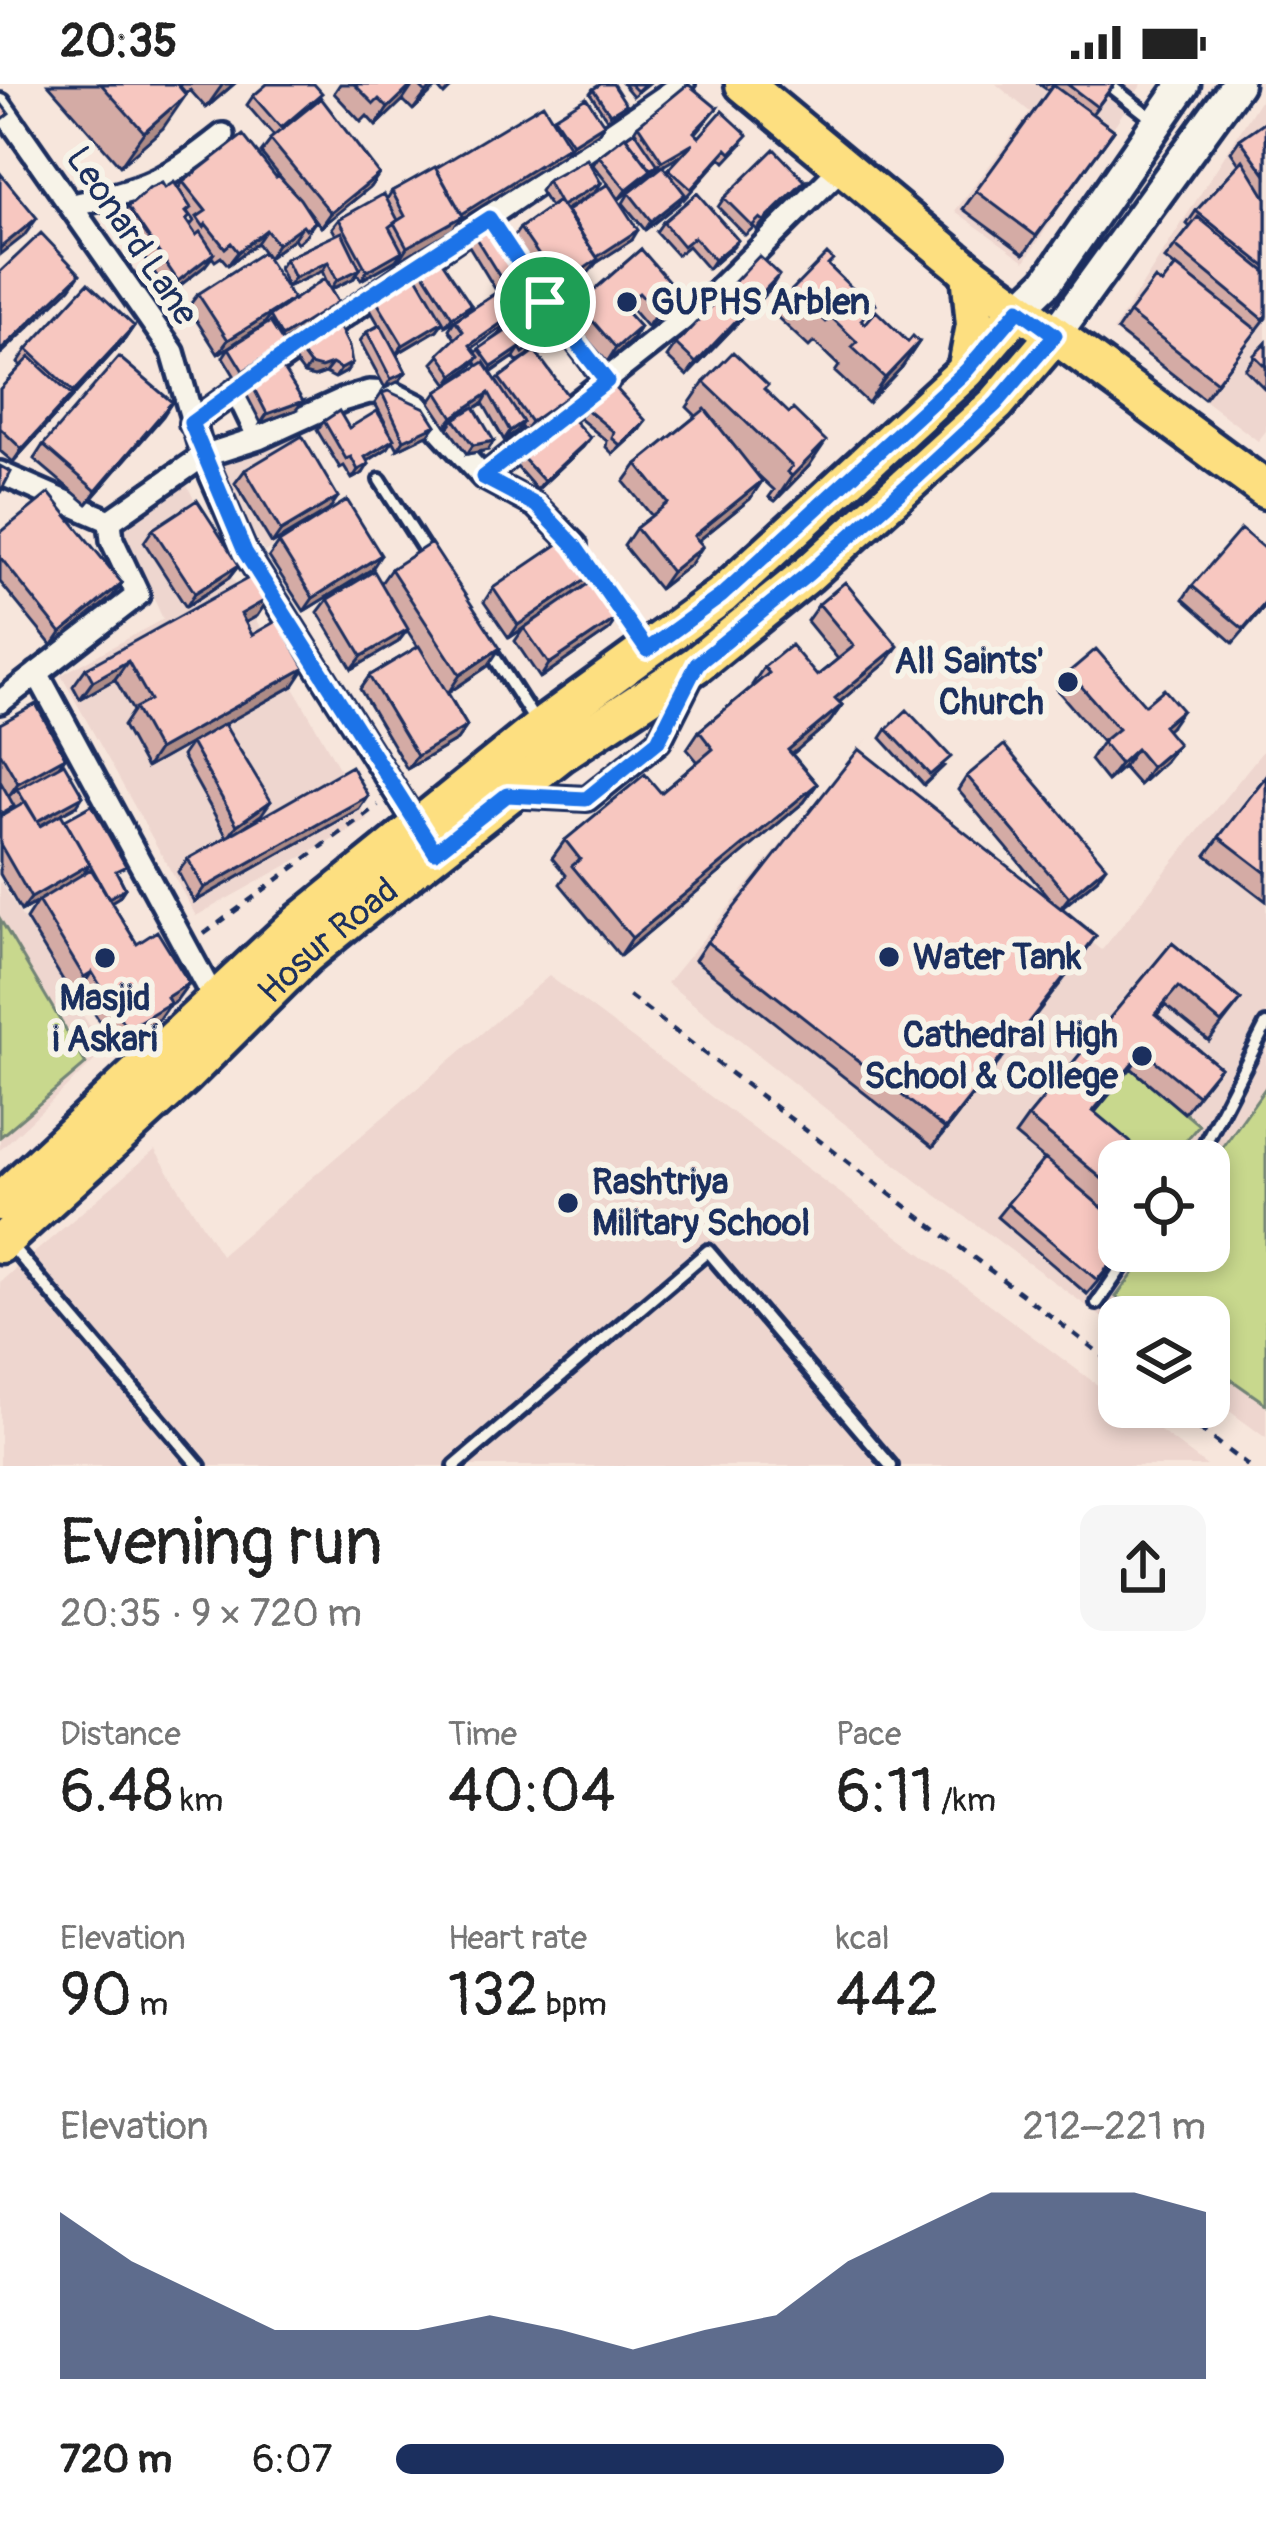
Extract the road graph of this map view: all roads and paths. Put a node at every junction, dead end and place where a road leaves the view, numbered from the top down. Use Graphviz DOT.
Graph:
graph roads {
  1 [pos="683,84"];
  2 [pos="744,84"];
  3 [pos="1108,84"];
  4 [pos="1184,84"];
  5 [pos="1237,84"];
  6 [pos="0,105"];
  7 [pos="1158,122"];
  8 [pos="224,135"];
  9 [pos="843,166"];
  10 [pos="73,206"];
  11 [pos="500,235"];
  12 [pos="970,272"];
  13 [pos="1019,309"];
  14 [pos="1055,335"];
  15 [pos="966,371"];
  16 [pos="607,381"];
  17 [pos="236,391"];
  18 [pos="191,423"];
  19 [pos="260,438"];
  20 [pos="203,456"];
  21 [pos="0,473"];
  22 [pos="483,477"];
  23 [pos="380,480"];
  24 [pos="1266,490"];
  25 [pos="110,521"];
  26 [pos="574,545"];
  27 [pos="441,575"];
  28 [pos="478,633"];
  29 [pos="647,650"];
  30 [pos="697,664"];
  31 [pos="37,673"];
  32 [pos="0,703"];
  33 [pos="540,728"];
  34 [pos="394,793"];
  35 [pos="507,795"];
  36 [pos="426,839"];
  37 [pos="185,948"];
  38 [pos="629,995"];
  39 [pos="214,999"];
  40 [pos="1266,1025"];
  41 [pos="1207,1140"];
  42 [pos="0,1202"];
  43 [pos="3,1242"];
  44 [pos="1118,1272"];
  45 [pos="1097,1303"];
  46 [pos="1098,1352"];
  47 [pos="1197,1428"];
  48 [pos="199,1466"];
  49 [pos="455,1466"];
  50 [pos="891,1466"];
  51 [pos="1247,1466"];
  1 -- 11 [label="street"];
  2 -- 9 [label="main road"];
  3 -- 7 [label="lane"];
  4 -- 7 [label="main road"];
  5 -- 14 [label="main road"];
  6 -- 10 [label="street, Leonard Lane"];
  7 -- 13 [label="main road"];
  8 -- 10 [label="street"];
  9 -- 12 [label="main road"];
  9 -- 16 [label="street"];
  10 -- 18 [label="street, Leonard Lane"];
  11 -- 16 [label="street"];
  11 -- 17 [label="street"];
  12 -- 13 [label="main road"];
  12 -- 15 [label="main road"];
  13 -- 14 [label="main road"];
  13 -- 15 [label="main road, Hosur Road"];
  14 -- 24 [label="main road"];
  14 -- 30 [label="main road, Hosur Road"];
  15 -- 29 [label="main road, Hosur Road"];
  16 -- 22 [label="street"];
  17 -- 18 [label="street"];
  17 -- 19 [label="street"];
  18 -- 20 [label="street, Leonard Lane"];
  19 -- 20 [label="street"];
  19 -- 22 [label="street"];
  20 -- 25 [label="street"];
  20 -- 34 [label="street, Leonard Lane"];
  21 -- 25 [label="street"];
  22 -- 26 [label="street"];
  23 -- 27 [label="lane"];
  25 -- 31 [label="street"];
  26 -- 29 [label="path"];
  28 -- 33 [label="lane"];
  29 -- 33 [label="main road, Hosur Road"];
  30 -- 35 [label="main road, Hosur Road"];
  30 -- 35 [label="street"];
  31 -- 32 [label="street"];
  31 -- 37 [label="street"];
  33 -- 36 [label="main road, Hosur Road"];
  34 -- 36 [label="street, Leonard Lane"];
  34 -- 37 [label="path"];
  35 -- 36 [label="main road, Hosur Road"];
  36 -- 39 [label="main road, Hosur Road"];
  36 -- 43 [label="main road, Hosur Road"];
  37 -- 39 [label="street"];
  38 -- 46 [label="path"];
  39 -- 42 [label="main road, Hosur Road"];
  40 -- 41 [label="lane"];
  43 -- 48 [label="lane"];
  44 -- 45 [label="lane"];
  47 -- 51 [label="path"];
  49 -- 50 [label="lane"];
}
